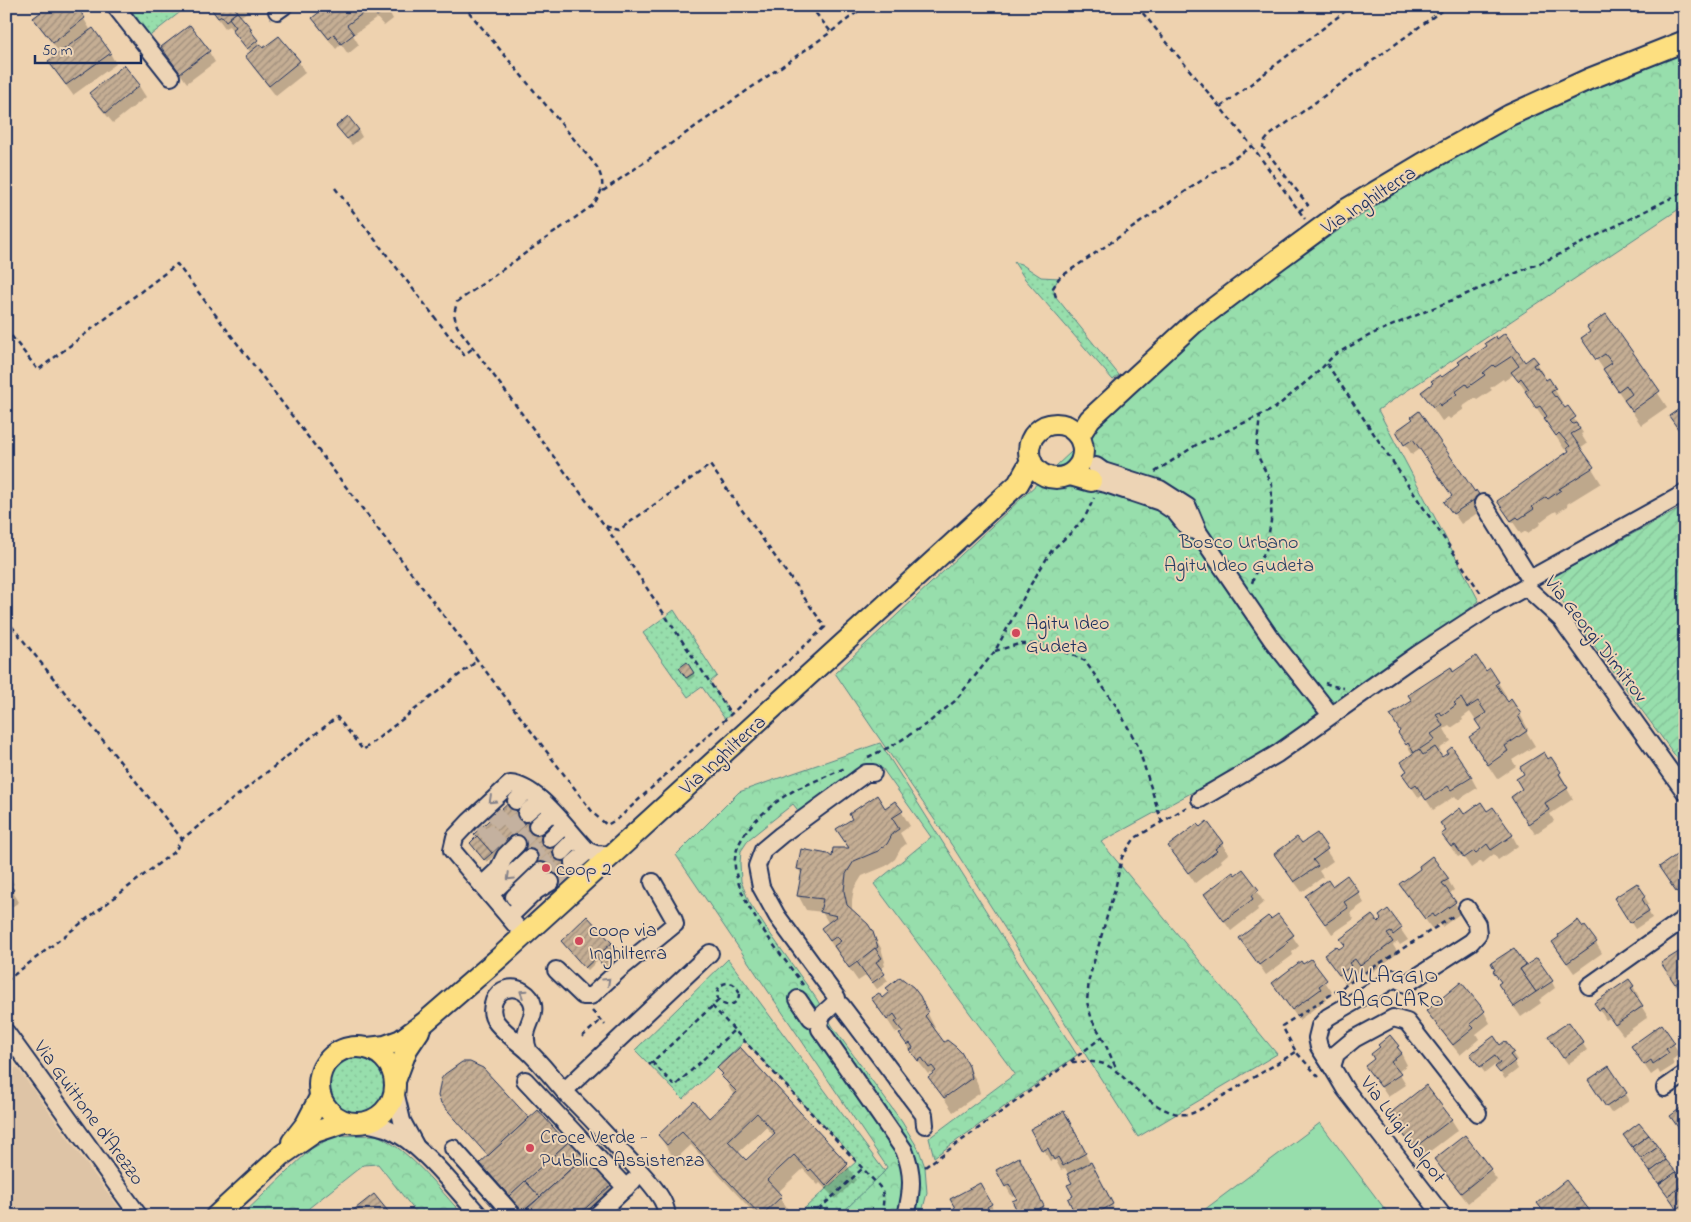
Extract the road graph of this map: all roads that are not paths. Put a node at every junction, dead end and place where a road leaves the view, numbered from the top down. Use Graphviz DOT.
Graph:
graph roads {
  1 [pos="115,6"];
  2 [pos="1685,41"];
  3 [pos="171,77"];
  4 [pos="1086,458"];
  5 [pos="1037,468"];
  6 [pos="1685,493"];
  7 [pos="1483,503"];
  8 [pos="1528,583"];
  9 [pos="1331,715"];
  10 [pos="869,766"];
  11 [pos="1685,792"];
  12 [pos="1200,799"];
  13 [pos="552,812"];
  14 [pos="538,826"];
  15 [pos="564,826"];
  16 [pos="550,839"];
  17 [pos="576,839"];
  18 [pos="517,844"];
  19 [pos="588,851"];
  20 [pos="612,854"];
  21 [pos="529,858"];
  22 [pos="546,877"];
  23 [pos="653,882"];
  24 [pos="486,890"];
  25 [pos="1467,908"];
  26 [pos="505,913"];
  27 [pos="1685,918"];
  28 [pos="524,935"];
  29 [pos="710,953"];
  30 [pos="556,970"];
  31 [pos="1589,986"];
  32 [pos="803,995"];
  33 [pos="836,1002"];
  34 [pos="424,1023"];
  35 [pos="819,1023"];
  36 [pos="6,1032"];
  37 [pos="368,1048"];
  38 [pos="529,1052"];
  39 [pos="1332,1067"];
  40 [pos="1685,1074"];
  41 [pos="525,1080"];
  42 [pos="395,1086"];
  43 [pos="1665,1088"];
  44 [pos="564,1091"];
  45 [pos="320,1096"];
  46 [pos="1478,1113"];
  47 [pos="345,1122"];
  48 [pos="366,1123"];
  49 [pos="925,1125"];
  50 [pos="453,1148"];
  51 [pos="418,1150"];
  52 [pos="282,1155"];
  53 [pos="641,1174"];
  54 [pos="626,1188"];
  55 [pos="139,1216"];
  56 [pos="216,1216"];
  57 [pos="480,1216"];
  58 [pos="514,1216"];
  59 [pos="596,1216"];
  60 [pos="667,1216"];
  61 [pos="906,1216"];
  62 [pos="1443,1216"];
  1 -- 3 [label="street"];
  2 -- 4 [label="main road, Via Inghilterra"];
  4 -- 5 [label="main road, Via Inghilterra"];
  4 -- 5 [label="main road"];
  4 -- 9 [label="street"];
  5 -- 20 [label="main road, Via Inghilterra"];
  6 -- 8 [label="street, Via Georgi Dimitrov"];
  7 -- 8 [label="street"];
  8 -- 9 [label="street"];
  8 -- 11 [label="street, Via Georgi Dimitrov"];
  9 -- 12 [label="street"];
  10 -- 33 [label="street"];
  13 -- 14 [label="street"];
  13 -- 15 [label="street"];
  13 -- 24 [label="street, one-way"];
  15 -- 16 [label="street"];
  15 -- 17 [label="street"];
  17 -- 19 [label="street"];
  17 -- 19 [label="street"];
  18 -- 24 [label="street"];
  19 -- 20 [label="street"];
  20 -- 28 [label="main road, Via Inghilterra"];
  21 -- 24 [label="street, one-way"];
  22 -- 26 [label="street"];
  30 -- 23 [label="street, one-way"];
  24 -- 26 [label="street"];
  25 -- 39 [label="street, Via Luigi Walpot"];
  26 -- 28 [label="street"];
  27 -- 31 [label="street"];
  28 -- 34 [label="main road, Via Inghilterra"];
  29 -- 44 [label="street"];
  32 -- 35 [label="street"];
  33 -- 35 [label="street"];
  33 -- 49 [label="street"];
  34 -- 37 [label="main road, Via Inghilterra"];
  34 -- 42 [label="main road, Via Inghilterra"];
  35 -- 61 [label="street"];
  36 -- 55 [label="street, Via Guittone d'Arezzo"];
  37 -- 42 [label="main road"];
  37 -- 45 [label="main road, Via Inghilterra"];
  38 -- 44 [label="street"];
  39 -- 46 [label="street"];
  39 -- 62 [label="street, Via Luigi Walpot"];
  40 -- 43 [label="street"];
  41 -- 54 [label="street"];
  42 -- 48 [label="main road, Via Inghilterra"];
  42 -- 51 [label="street"];
  44 -- 53 [label="street"];
  45 -- 47 [label="main road"];
  45 -- 52 [label="main road, Via Inghilterra"];
  47 -- 48 [label="main road, Via Inghilterra"];
  47 -- 52 [label="main road, Via Inghilterra"];
  48 -- 51 [label="street"];
  50 -- 58 [label="street"];
  51 -- 57 [label="street"];
  52 -- 56 [label="main road, Via Inghilterra"];
  53 -- 54 [label="street"];
  53 -- 60 [label="street"];
  54 -- 59 [label="street"];
}
